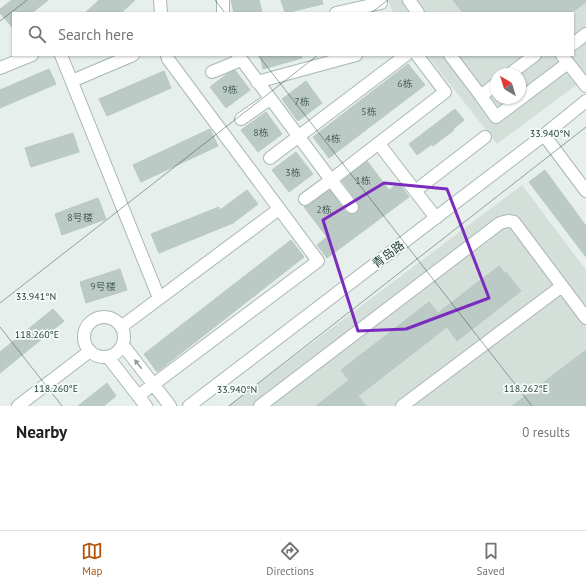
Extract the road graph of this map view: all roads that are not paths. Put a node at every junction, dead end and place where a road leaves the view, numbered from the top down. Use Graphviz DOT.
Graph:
graph roads {
  1 [pos="160,0"];
  2 [pos="223,0"];
  3 [pos="409,0"];
  4 [pos="383,5"];
  5 [pos="162,12"];
  6 [pos="223,12"];
  7 [pos="342,12"];
  8 [pos="417,12"];
  9 [pos="586,34"];
  10 [pos="574,43"];
  11 [pos="30,56"];
  12 [pos="61,56"];
  13 [pos="131,56"];
  14 [pos="167,56"];
  15 [pos="352,56"];
  16 [pos="405,56"];
  17 [pos="417,56"];
  18 [pos="451,56"];
  19 [pos="534,56"];
  20 [pos="239,57"];
  21 [pos="565,59"];
  22 [pos="0,68"];
  23 [pos="518,68"];
  24 [pos="212,72"];
  25 [pos="72,81"];
  26 [pos="257,82"];
  27 [pos="586,86"];
  28 [pos="490,89"];
  29 [pos="481,96"];
  30 [pos="270,99"];
  31 [pos="586,101"];
  32 [pos="241,119"];
  33 [pos="544,135"];
  34 [pos="298,136"];
  35 [pos="485,137"];
  36 [pos="379,144"];
  37 [pos="270,158"];
  38 [pos="331,180"];
  39 [pos="415,191"];
  40 [pos="586,191"];
  41 [pos="305,199"];
  42 [pos="352,207"];
  43 [pos="279,208"];
  44 [pos="436,218"];
  45 [pos="562,286"];
  46 [pos="159,298"];
  47 [pos="586,318"];
  48 [pos="121,326"];
  49 [pos="123,345"];
  50 [pos="90,351"];
  51 [pos="108,357"];
  52 [pos="154,385"];
  53 [pos="142,401"];
  54 [pos="18,406"];
  55 [pos="170,406"];
  56 [pos="189,406"];
  57 [pos="260,406"];
  58 [pos="402,406"];
  1 -- 5 [label="street"];
  2 -- 6 [label="street"];
  3 -- 8 [label="street"];
  4 -- 7 [label="street"];
  9 -- 10 [label="street"];
  11 -- 22 [label="street"];
  12 -- 25 [label="street"];
  13 -- 25 [label="street"];
  14 -- 43 [label="street"];
  15 -- 26 [label="street"];
  16 -- 34 [label="street"];
  17 -- 36 [label="street"];
  18 -- 29 [label="street"];
  19 -- 23 [label="street"];
  20 -- 24 [label="street"];
  20 -- 26 [label="street"];
  21 -- 27 [label="street"];
  21 -- 29 [label="street"];
  25 -- 46 [label="street"];
  26 -- 30 [label="street"];
  28 -- 29 [label="street"];
  30 -- 32 [label="street"];
  30 -- 34 [label="street"];
  31 -- 33 [label="street, 青岛路"];
  33 -- 40 [label="street"];
  33 -- 44 [label="street, 青岛路"];
  34 -- 37 [label="street"];
  34 -- 38 [label="street"];
  35 -- 39 [label="street"];
  36 -- 38 [label="street"];
  36 -- 39 [label="street"];
  38 -- 41 [label="street"];
  38 -- 42 [label="street"];
  39 -- 44 [label="street"];
  43 -- 46 [label="street"];
  43 -- 52 [label="street"];
  44 -- 56 [label="street, 青岛路"];
  45 -- 47 [label="street"];
  45 -- 57 [label="street"];
  45 -- 58 [label="street"];
  46 -- 48 [label="street"];
  48 -- 49 [label="street"];
  48 -- 50 [label="street"];
  49 -- 51 [label="street"];
  52 -- 49 [label="street, one-way"];
  50 -- 51 [label="street"];
  50 -- 54 [label="street"];
  51 -- 53 [label="street"];
  52 -- 53 [label="street"];
  52 -- 55 [label="street"];
}
